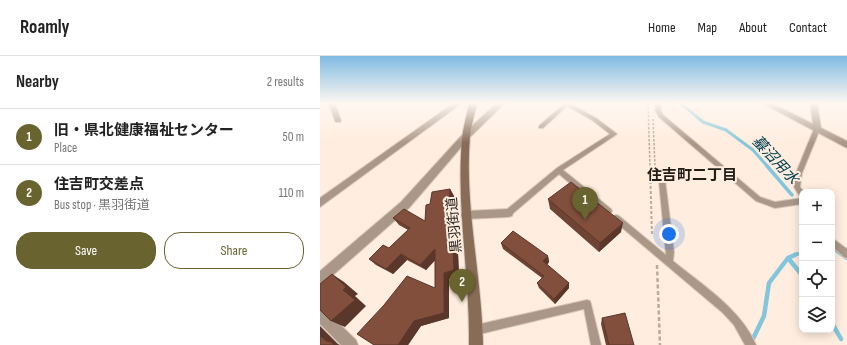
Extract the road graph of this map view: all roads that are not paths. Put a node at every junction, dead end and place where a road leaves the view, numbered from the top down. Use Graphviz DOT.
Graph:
graph roads {
  1 [pos="337,116"];
  2 [pos="438,116"];
  3 [pos="471,116"];
  4 [pos="486,116"];
  5 [pos="552,116"];
  6 [pos="590,116"];
  7 [pos="662,116"];
  8 [pos="793,116"];
  9 [pos="816,116"];
  10 [pos="338,121"];
  11 [pos="541,127"];
  12 [pos="817,129"];
  13 [pos="466,136"];
  14 [pos="847,145"];
  15 [pos="559,170"];
  16 [pos="661,170"];
  17 [pos="799,190"];
  18 [pos="799,201"];
  19 [pos="320,203"];
  20 [pos="508,213"];
  21 [pos="466,215"];
  22 [pos="835,243"];
  23 [pos="847,254"];
  24 [pos="669,262"];
  25 [pos="320,279"];
  26 [pos="320,315"];
  27 [pos="476,330"];
  28 [pos="750,342"];
  29 [pos="351,345"];
  30 [pos="476,345"];
  31 [pos="596,345"];
  1 -- 10 [label="lane"];
  2 -- 19 [label="street"];
  3 -- 13 [label="street, 黒羽街道"];
  4 -- 13 [label="street"];
  5 -- 11 [label="lane"];
  6 -- 15 [label="lane"];
  7 -- 18 [label="lane"];
  8 -- 12 [label="street"];
  9 -- 12 [label="street"];
  12 -- 14 [label="street"];
  12 -- 17 [label="lane"];
  13 -- 21 [label="street, 黒羽街道"];
  13 -- 25 [label="street"];
  15 -- 20 [label="lane"];
  15 -- 24 [label="lane"];
  16 -- 24 [label="lane"];
  20 -- 21 [label="street"];
  21 -- 27 [label="street, 黒羽街道"];
  22 -- 23 [label="lane"];
  24 -- 28 [label="lane"];
  26 -- 29 [label="street"];
  27 -- 30 [label="street, 黒羽街道"];
  27 -- 31 [label="lane"];
}
